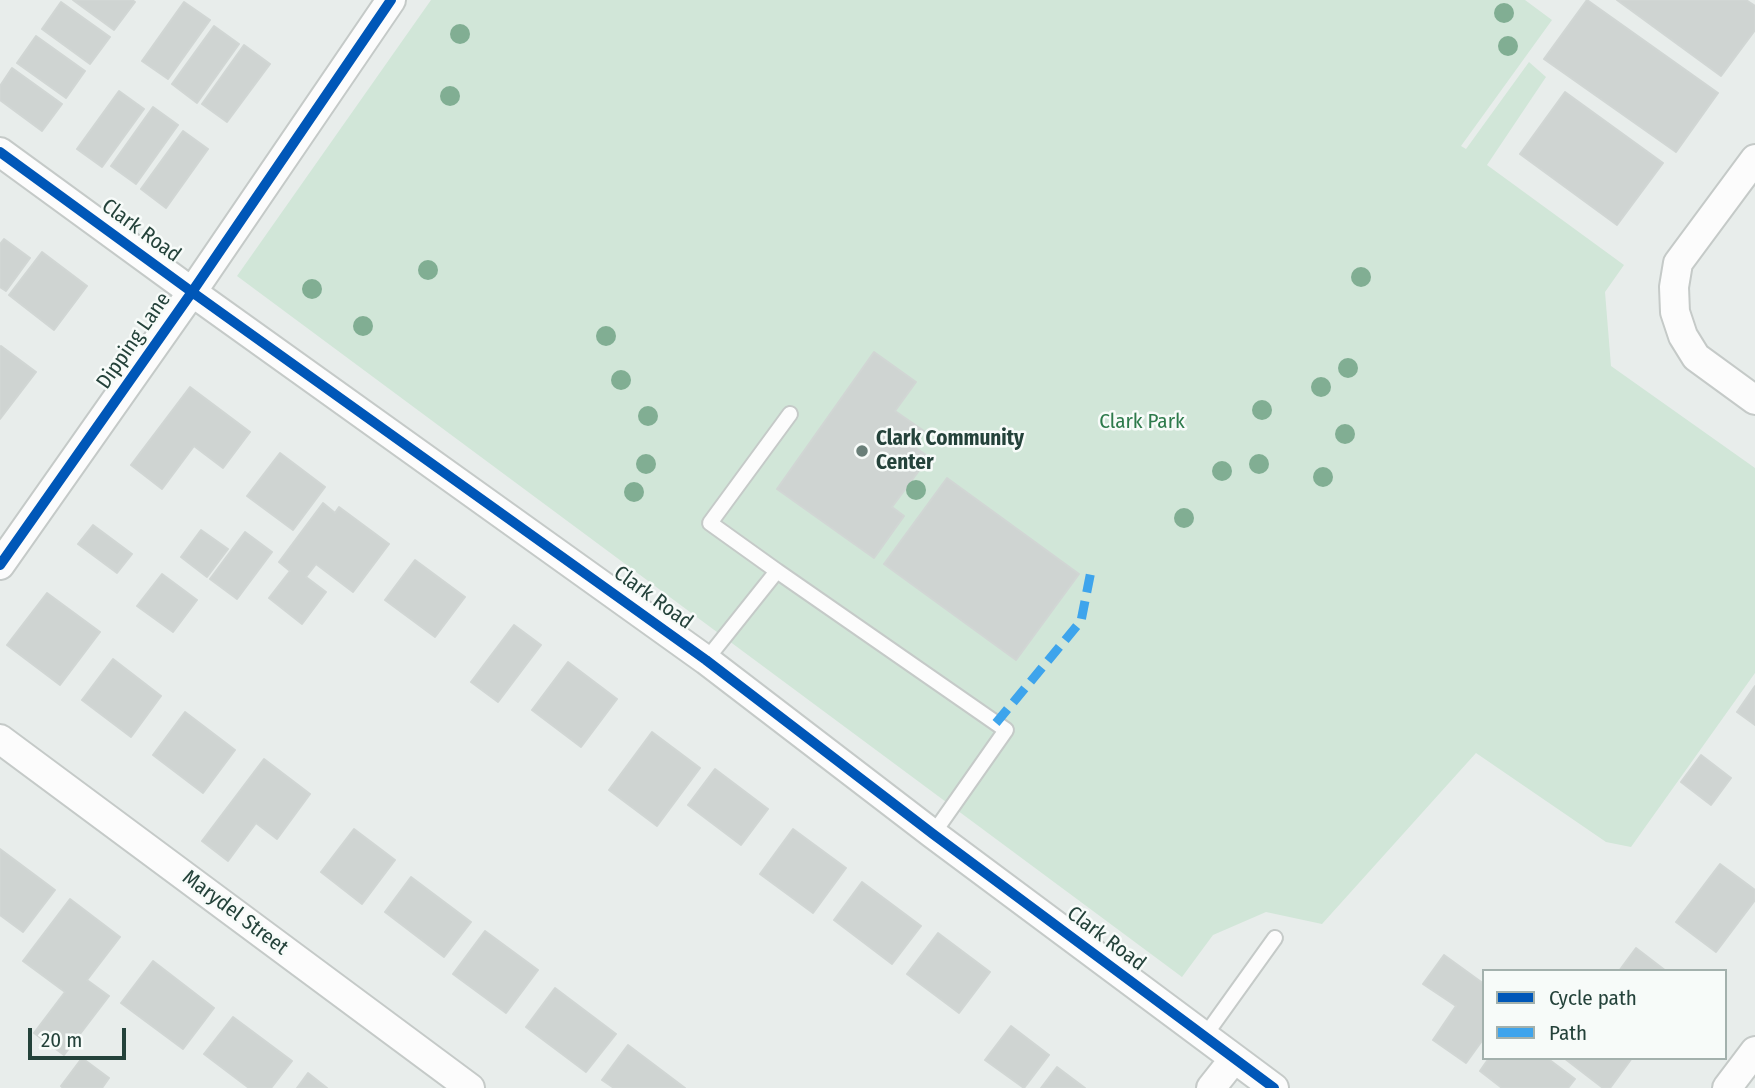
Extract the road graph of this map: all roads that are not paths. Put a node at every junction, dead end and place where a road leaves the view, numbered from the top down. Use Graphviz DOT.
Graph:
graph roads {
  1 [pos="391,0"];
  2 [pos="0,152"];
  3 [pos="1755,159"];
  4 [pos="192,292"];
  5 [pos="1755,400"];
  6 [pos="790,414"];
  7 [pos="0,565"];
  8 [pos="777,571"];
  9 [pos="706,660"];
  10 [pos="0,739"];
  11 [pos="933,834"];
  12 [pos="1275,938"];
  13 [pos="1204,1037"];
  14 [pos="1755,1051"];
  15 [pos="1234,1059"];
  16 [pos="470,1088"];
  17 [pos="1211,1088"];
  18 [pos="1274,1088"];
  19 [pos="1727,1088"];
  1 -- 4 [label="street, Dipping Lane"];
  2 -- 4 [label="street, Clark Road"];
  3 -- 5 [label="street"];
  4 -- 7 [label="street, Dipping Lane"];
  4 -- 9 [label="street, Clark Road"];
  6 -- 8 [label="lane"];
  8 -- 9 [label="lane"];
  8 -- 11 [label="lane"];
  9 -- 11 [label="street, Clark Road"];
  10 -- 16 [label="street, Marydel Street"];
  11 -- 13 [label="street, Clark Road"];
  12 -- 13 [label="lane"];
  13 -- 15 [label="street, Clark Road"];
  14 -- 19 [label="street"];
  15 -- 17 [label="street"];
  15 -- 18 [label="street, Clark Road"];
}
